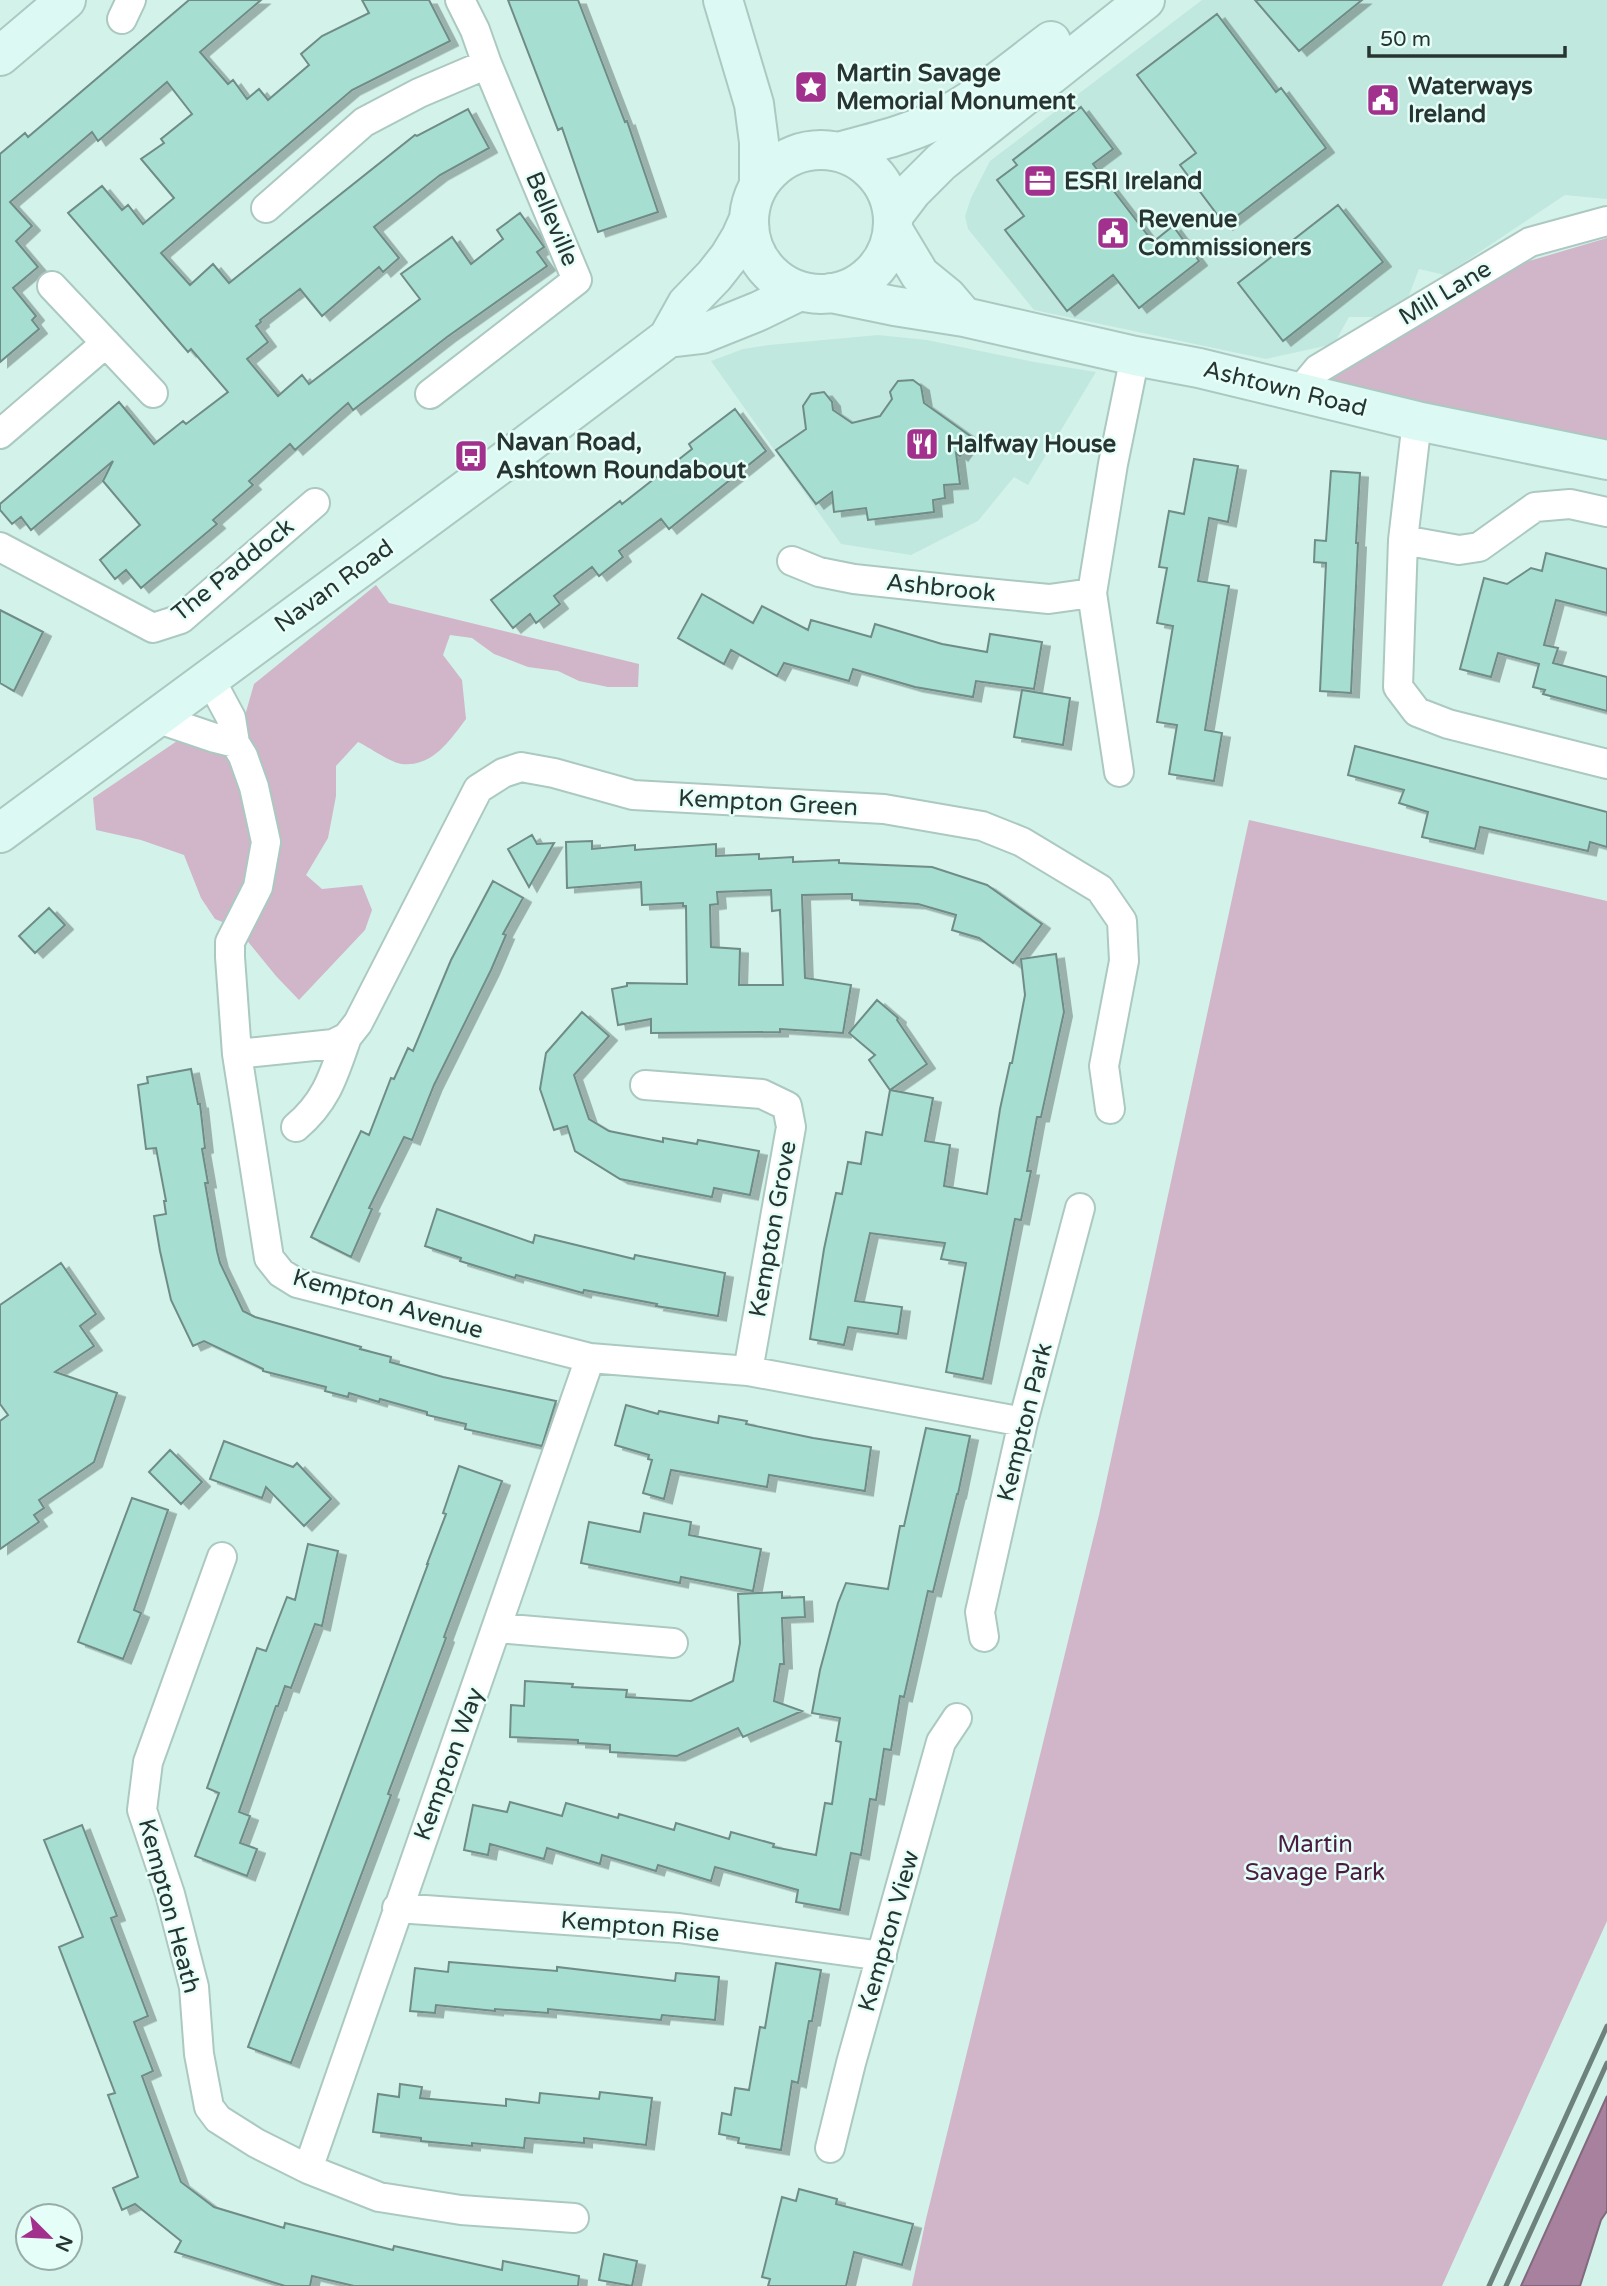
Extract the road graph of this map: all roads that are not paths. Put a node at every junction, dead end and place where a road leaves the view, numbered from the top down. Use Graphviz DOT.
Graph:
graph roads {
  1 [pos="66,0"];
  2 [pos="460,0"];
  3 [pos="723,0"];
  4 [pos="1105,0"];
  5 [pos="1145,0"];
  6 [pos="0,56"];
  7 [pos="487,64"];
  8 [pos="754,104"];
  9 [pos="821,152"];
  10 [pos="754,202"];
  11 [pos="266,208"];
  12 [pos="1607,221"];
  13 [pos="893,223"];
  14 [pos="52,286"];
  15 [pos="816,292"];
  16 [pos="964,317"];
  17 [pos="668,338"];
  18 [pos="106,343"];
  19 [pos="1135,356"];
  20 [pos="153,393"];
  21 [pos="1298,393"];
  22 [pos="430,394"];
  23 [pos="1417,421"];
  24 [pos="0,434"];
  25 [pos="1607,460"];
  26 [pos="315,503"];
  27 [pos="1607,512"];
  28 [pos="1403,540"];
  29 [pos="0,547"];
  30 [pos="792,561"];
  31 [pos="1092,593"];
  32 [pos="210,679"];
  33 [pos="156,718"];
  34 [pos="235,743"];
  35 [pos="1607,764"];
  36 [pos="1119,772"];
  37 [pos="0,833"];
  38 [pos="347,1037"];
  39 [pos="237,1054"];
  40 [pos="645,1085"];
  41 [pos="1110,1108"];
  42 [pos="296,1127"];
  43 [pos="1080,1208"];
  44 [pos="590,1358"];
  45 [pos="748,1371"];
  46 [pos="1023,1422"];
  47 [pos="222,1557"];
  48 [pos="498,1628"];
  49 [pos="984,1637"];
  50 [pos="673,1643"];
  51 [pos="957,1718"];
  52 [pos="397,1908"];
  53 [pos="883,1956"];
  54 [pos="830,2148"];
  55 [pos="308,2169"];
  56 [pos="574,2218"];
  1 -- 6 [label="main road"];
  2 -- 7 [label="street, Belleville"];
  3 -- 8 [label="main road"];
  4 -- 9 [label="main road"];
  5 -- 13 [label="main road"];
  7 -- 11 [label="street"];
  7 -- 22 [label="street, Belleville"];
  8 -- 9 [label="main road"];
  8 -- 10 [label="main road"];
  9 -- 10 [label="main road"];
  9 -- 13 [label="main road"];
  10 -- 15 [label="main road"];
  10 -- 17 [label="main road, Navan Road"];
  12 -- 21 [label="street, Mill Lane"];
  13 -- 15 [label="main road"];
  13 -- 16 [label="main road"];
  14 -- 18 [label="street"];
  15 -- 16 [label="main road, Ashtown Road"];
  15 -- 17 [label="main road, Navan Road"];
  16 -- 19 [label="main road, Ashtown Road"];
  17 -- 32 [label="main road, Navan Road"];
  18 -- 20 [label="street"];
  18 -- 24 [label="street"];
  19 -- 21 [label="main road, Ashtown Road"];
  19 -- 31 [label="street"];
  21 -- 23 [label="main road, Ashtown Road"];
  23 -- 25 [label="main road, Ashtown Road"];
  23 -- 28 [label="street"];
  26 -- 29 [label="street, The Paddock"];
  27 -- 28 [label="street"];
  28 -- 35 [label="street"];
  30 -- 31 [label="street, Ashbrook"];
  31 -- 36 [label="street"];
  32 -- 33 [label="main road, Navan Road"];
  32 -- 34 [label="street, Kempton Avenue"];
  33 -- 34 [label="street"];
  33 -- 37 [label="main road, Navan Road"];
  34 -- 39 [label="street, Kempton Avenue"];
  38 -- 39 [label="street"];
  38 -- 41 [label="street, Kempton Green"];
  38 -- 42 [label="street, Kempton Green"];
  39 -- 44 [label="street, Kempton Avenue"];
  40 -- 45 [label="street, Kempton Grove"];
  43 -- 46 [label="street, Kempton Park"];
  44 -- 45 [label="street, Kempton Avenue"];
  44 -- 48 [label="street, Kempton Way"];
  45 -- 46 [label="street, Kempton Avenue"];
  46 -- 49 [label="street, Kempton Park"];
  47 -- 55 [label="street, Kempton Heath"];
  48 -- 50 [label="street"];
  48 -- 52 [label="street, Kempton Way"];
  51 -- 53 [label="street, Kempton View"];
  52 -- 53 [label="street, Kempton Rise"];
  52 -- 55 [label="street, Kempton Way"];
  53 -- 54 [label="street, Kempton View"];
  55 -- 56 [label="street, Kempton Heath"];
}
